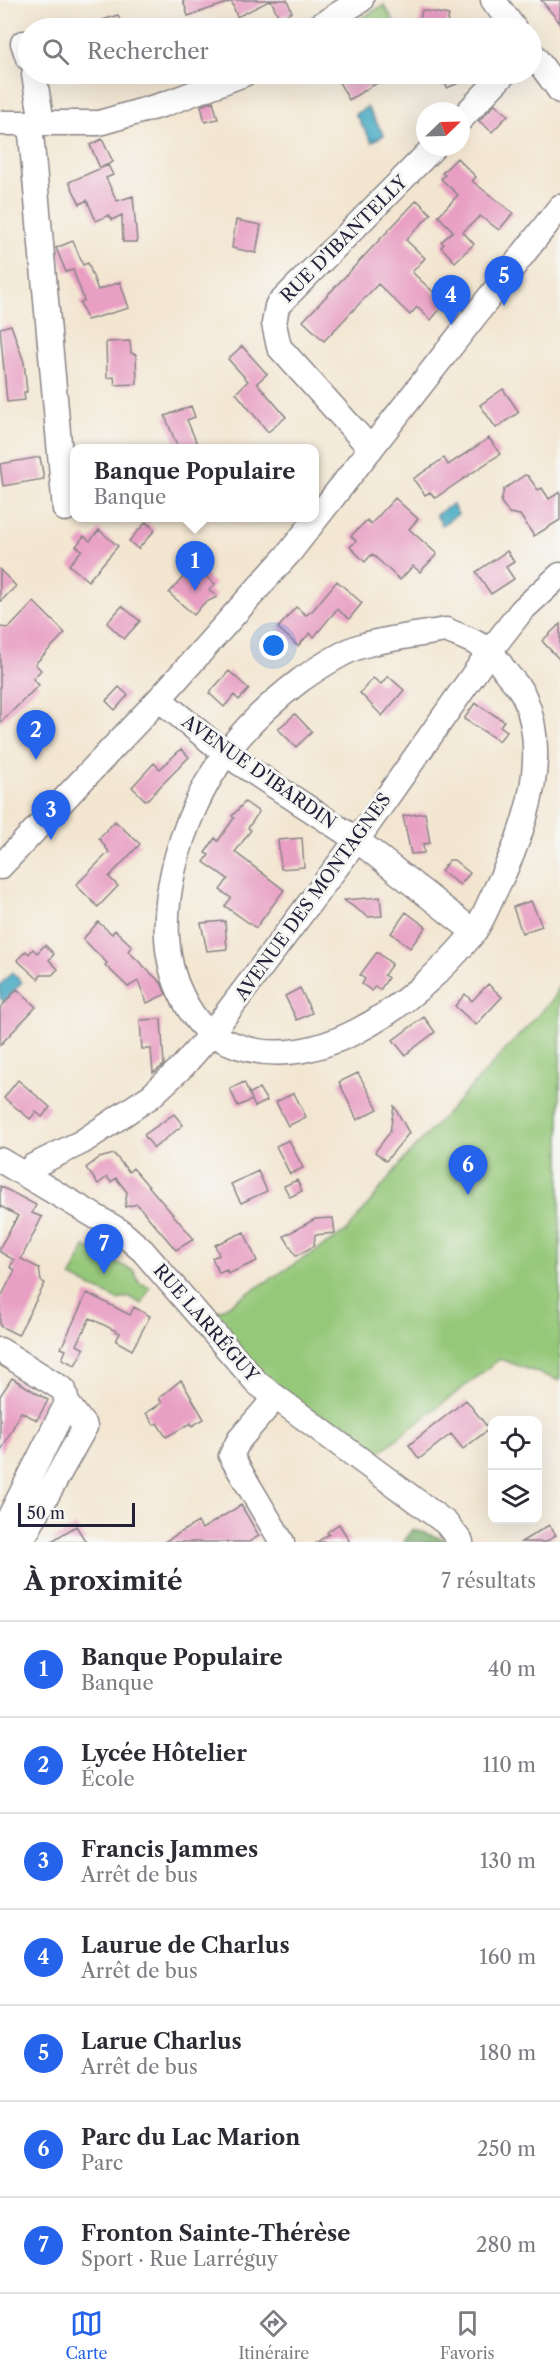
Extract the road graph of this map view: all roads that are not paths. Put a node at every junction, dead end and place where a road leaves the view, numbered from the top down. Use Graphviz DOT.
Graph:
graph roads {
  1 [pos="362,0"];
  2 [pos="493,0"];
  3 [pos="335,7"];
  4 [pos="506,18"];
  5 [pos="542,67"];
  6 [pos="34,84"];
  7 [pos="218,84"];
  8 [pos="494,84"];
  9 [pos="560,91"];
  10 [pos="470,110"];
  11 [pos="0,123"];
  12 [pos="36,123"];
  13 [pos="425,156"];
  14 [pos="560,207"];
  15 [pos="371,449"];
  16 [pos="65,509"];
  17 [pos="319,515"];
  18 [pos="314,522"];
  19 [pos="560,575"];
  20 [pos="490,651"];
  21 [pos="159,699"];
  22 [pos="226,754"];
  23 [pos="357,840"];
  24 [pos="0,867"];
  25 [pos="474,932"];
  26 [pos="211,1034"];
  27 [pos="0,1160"];
  28 [pos="26,1174"];
  29 [pos="1,1352"];
  30 [pos="276,1397"];
  31 [pos="0,1537"];
  32 [pos="282,1542"];
  33 [pos="461,1542"];
  1 -- 3 [label="street"];
  2 -- 4 [label="street"];
  5 -- 9 [label="street"];
  6 -- 12 [label="street"];
  7 -- 12 [label="street"];
  8 -- 10 [label="street"];
  11 -- 12 [label="street"];
  12 -- 16 [label="street"];
  13 -- 15 [label="street, RUE D'IBANTELLY"];
  14 -- 15 [label="street"];
  15 -- 17 [label="street"];
  18 -- 21 [label="street"];
  19 -- 20 [label="street, AVENUE DES MONTAGNES"];
  20 -- 22 [label="street"];
  20 -- 23 [label="street, AVENUE DES MONTAGNES"];
  20 -- 25 [label="street"];
  21 -- 22 [label="street, AVENUE D'IBARDIN"];
  21 -- 24 [label="street"];
  22 -- 23 [label="street, AVENUE D'IBARDIN"];
  22 -- 26 [label="street"];
  23 -- 25 [label="street, AVENUE D'IBARDIN"];
  23 -- 26 [label="street, AVENUE DES MONTAGNES"];
  25 -- 26 [label="street"];
  26 -- 28 [label="street, AVENUE DES MONTAGNES"];
  27 -- 28 [label="street, RUE LARRÉGUY"];
  28 -- 30 [label="street, RUE LARRÉGUY"];
  29 -- 31 [label="street"];
  30 -- 32 [label="street"];
  30 -- 33 [label="street, RUE LARRÉGUY"];
}
